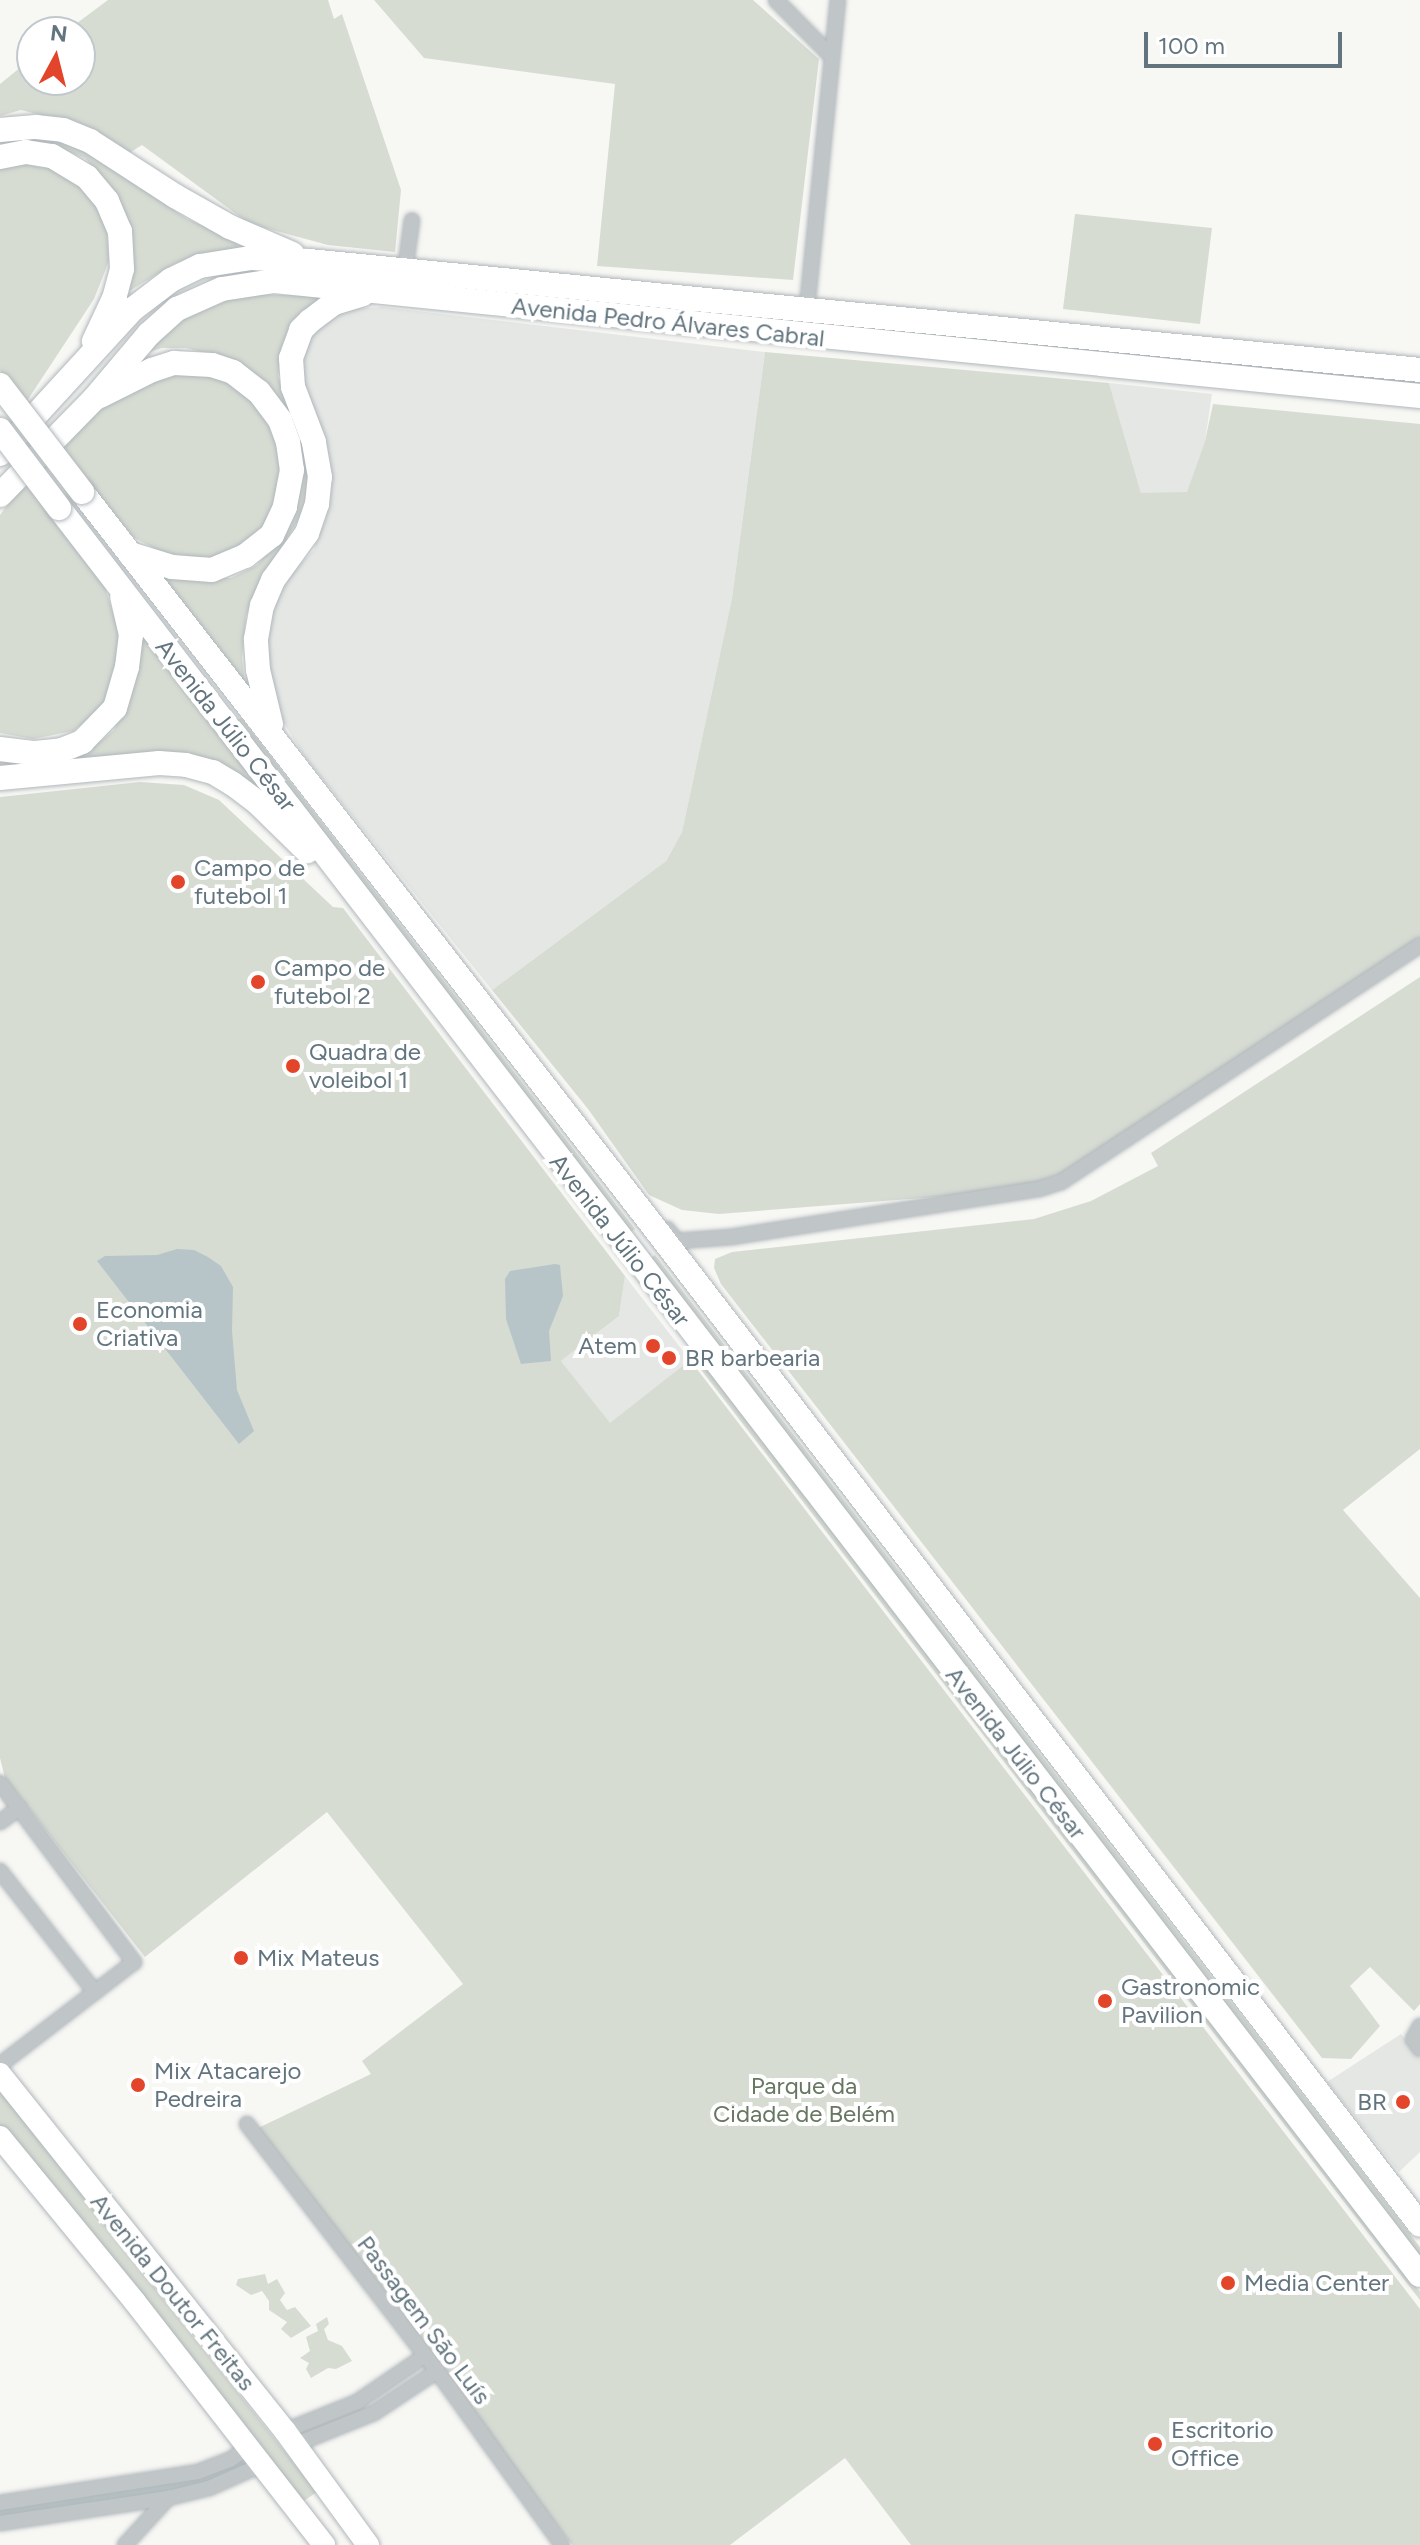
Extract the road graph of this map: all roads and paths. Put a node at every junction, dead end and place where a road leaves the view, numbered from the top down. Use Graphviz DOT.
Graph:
graph roads {
  1 [pos="776,0"];
  2 [pos="838,0"];
  3 [pos="790,6"];
  4 [pos="830,55"];
  5 [pos="0,130"];
  6 [pos="0,157"];
  7 [pos="412,220"];
  8 [pos="309,261"];
  9 [pos="405,270"];
  10 [pos="374,291"];
  11 [pos="807,309"];
  12 [pos="85,360"];
  13 [pos="1420,370"];
  14 [pos="0,385"];
  15 [pos="1420,396"];
  16 [pos="94,399"];
  17 [pos="0,430"];
  18 [pos="0,454"];
  19 [pos="0,495"];
  20 [pos="130,554"];
  21 [pos="120,587"];
  22 [pos="275,737"];
  23 [pos="0,749"];
  24 [pos="0,778"];
  25 [pos="374,918"];
  26 [pos="1420,945"];
  27 [pos="653,1226"];
  28 [pos="0,1783"];
  29 [pos="19,1808"];
  30 [pos="0,1822"];
  31 [pos="0,1871"];
  32 [pos="95,1992"];
  33 [pos="1420,2026"];
  34 [pos="1417,2046"];
  35 [pos="0,2065"];
  36 [pos="0,2074"];
  37 [pos="247,2124"];
  38 [pos="3,2150"];
  39 [pos="1420,2225"];
  40 [pos="1420,2275"];
  41 [pos="423,2357"];
  42 [pos="437,2371"];
  43 [pos="289,2438"];
  44 [pos="254,2456"];
  45 [pos="168,2498"];
  46 [pos="0,2503"];
  47 [pos="343,2512"];
  48 [pos="0,2523"];
  49 [pos="314,2541"];
  50 [pos="361,2543"];
  51 [pos="125,2545"];
  52 [pos="562,2545"];
  1 -- 3 [label="street"];
  2 -- 4 [label="street"];
  3 -- 4 [label="street"];
  4 -- 11 [label="street"];
  5 -- 8 [label="main road"];
  6 -- 12 [label="main road"];
  7 -- 9 [label="street"];
  8 -- 9 [label="main road, Avenida Pedro Álvares Cabral"];
  8 -- 12 [label="main road, Avenida Pedro Álvares Cabral"];
  9 -- 11 [label="main road, Avenida Pedro Álvares Cabral"];
  10 -- 15 [label="main road, Avenida Pedro Álvares Cabral"];
  10 -- 16 [label="main road, Avenida Pedro Álvares Cabral"];
  10 -- 22 [label="main road"];
  11 -- 13 [label="main road, Avenida Pedro Álvares Cabral"];
  12 -- 18 [label="main road, Avenida Pedro Álvares Cabral"];
  14 -- 20 [label="main road, Avenida Júlio César, bridge"];
  16 -- 19 [label="main road, Avenida Pedro Álvares Cabral"];
  16 -- 20 [label="main road"];
  17 -- 21 [label="main road, Avenida Júlio César, bridge"];
  20 -- 22 [label="main road, Avenida Júlio César"];
  21 -- 23 [label="main road"];
  21 -- 25 [label="main road, Avenida Júlio César"];
  22 -- 27 [label="main road, Avenida Júlio César"];
  24 -- 25 [label="main road"];
  25 -- 40 [label="main road, Avenida Júlio César"];
  26 -- 27 [label="street"];
  27 -- 39 [label="main road, Avenida Júlio César"];
  28 -- 29 [label="street"];
  29 -- 30 [label="street"];
  29 -- 32 [label="street"];
  31 -- 32 [label="street"];
  32 -- 35 [label="street"];
  33 -- 34 [label="street"];
  36 -- 43 [label="main road, Avenida Doutor Freitas"];
  37 -- 41 [label="street, Passagem São Luís"];
  38 -- 44 [label="main road, Avenida Doutor Freitas"];
  41 -- 42 [label="street, Passagem São Luís"];
  41 -- 43 [label="street"];
  42 -- 43 [label="street"];
  42 -- 52 [label="street, Passagem São Luís"];
  43 -- 47 [label="main road, Avenida Doutor Freitas"];
  44 -- 45 [label="street"];
  44 -- 46 [label="street"];
  44 -- 49 [label="main road, Avenida Doutor Freitas"];
  45 -- 48 [label="street"];
  45 -- 51 [label="street"];
  47 -- 49 [label="main road, Avenida Doutor Freitas"];
  47 -- 50 [label="main road, Avenida Doutor Freitas"];
}
